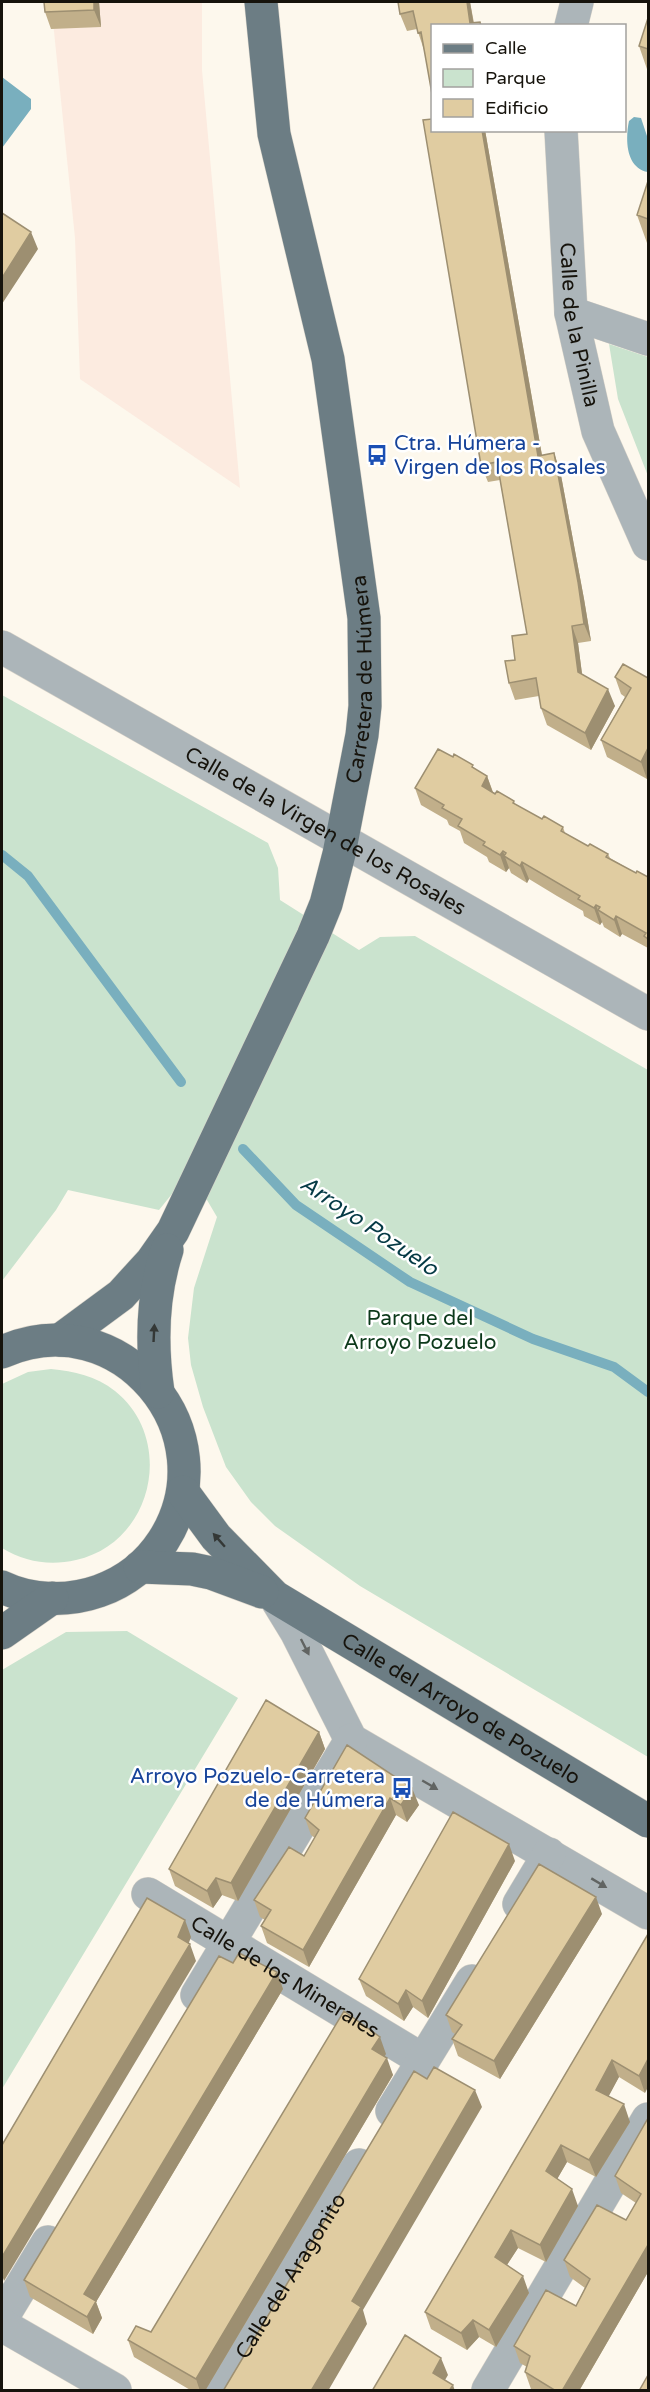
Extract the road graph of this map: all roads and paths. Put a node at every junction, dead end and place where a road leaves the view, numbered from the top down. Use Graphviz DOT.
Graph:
graph roads {
  1 [pos="577,2"];
  2 [pos="264,10"];
  3 [pos="572,24"];
  4 [pos="561,132"];
  5 [pos="571,313"];
  6 [pos="648,339"];
  7 [pos="648,544"];
  8 [pos="2,647"];
  9 [pos="342,840"];
  10 [pos="648,1014"];
  11 [pos="173,1231"];
  12 [pos="60,1340"];
  13 [pos="2,1352"];
  14 [pos="158,1392"];
  15 [pos="183,1492"];
  16 [pos="140,1567"];
  17 [pos="2,1587"];
  18 [pos="275,1597"];
  19 [pos="52,1598"];
  20 [pos="2,1633"];
  21 [pos="351,1740"];
  22 [pos="648,1821"];
  23 [pos="549,1854"];
  24 [pos="148,1894"];
  25 [pos="648,1913"];
  26 [pos="229,1943"];
  27 [pos="180,2024"];
  28 [pos="423,2060"];
  29 [pos="648,2119"];
  30 [pos="63,2217"];
  31 [pos="2,2318"];
  32 [pos="2,2325"];
  33 [pos="115,2391"];
  34 [pos="220,2391"];
  35 [pos="488,2391"];
  1 -- 3 [label="street"];
  2 -- 9 [label="main road, Carretera de Húmera"];
  4 -- 5 [label="street, Calle de la Pinilla"];
  5 -- 6 [label="street"];
  5 -- 7 [label="street, Calle de la Pinilla"];
  8 -- 9 [label="street, Calle de la Virgen de los Rosales"];
  9 -- 10 [label="street, Calle de la Virgen de los Rosales"];
  9 -- 11 [label="main road, Carretera de Húmera"];
  11 -- 12 [label="main road, Carretera de Húmera"];
  14 -- 11 [label="main road, Carretera de Húmera, one-way"];
  12 -- 13 [label="main road"];
  12 -- 14 [label="main road"];
  14 -- 15 [label="main road"];
  15 -- 16 [label="main road"];
  18 -- 15 [label="main road, Calle del Arroyo de Pozuelo, one-way"];
  16 -- 18 [label="main road, Calle del Arroyo de Pozuelo"];
  16 -- 19 [label="main road"];
  17 -- 19 [label="main road"];
  18 -- 21 [label="street, Calle del Arroyo de Pozuelo, one-way"];
  18 -- 22 [label="main road, Calle del Arroyo de Pozuelo"];
  19 -- 20 [label="main road"];
  21 -- 23 [label="street, one-way"];
  21 -- 26 [label="street"];
  23 -- 25 [label="street, one-way"];
  23 -- 28 [label="street, Calle del Aragonito"];
  24 -- 26 [label="street, Calle de los Minerales"];
  26 -- 27 [label="street"];
  26 -- 28 [label="street, Calle de los Minerales"];
  28 -- 34 [label="street, Calle del Aragonito"];
  29 -- 35 [label="street"];
  30 -- 31 [label="street"];
  32 -- 33 [label="street"];
}
